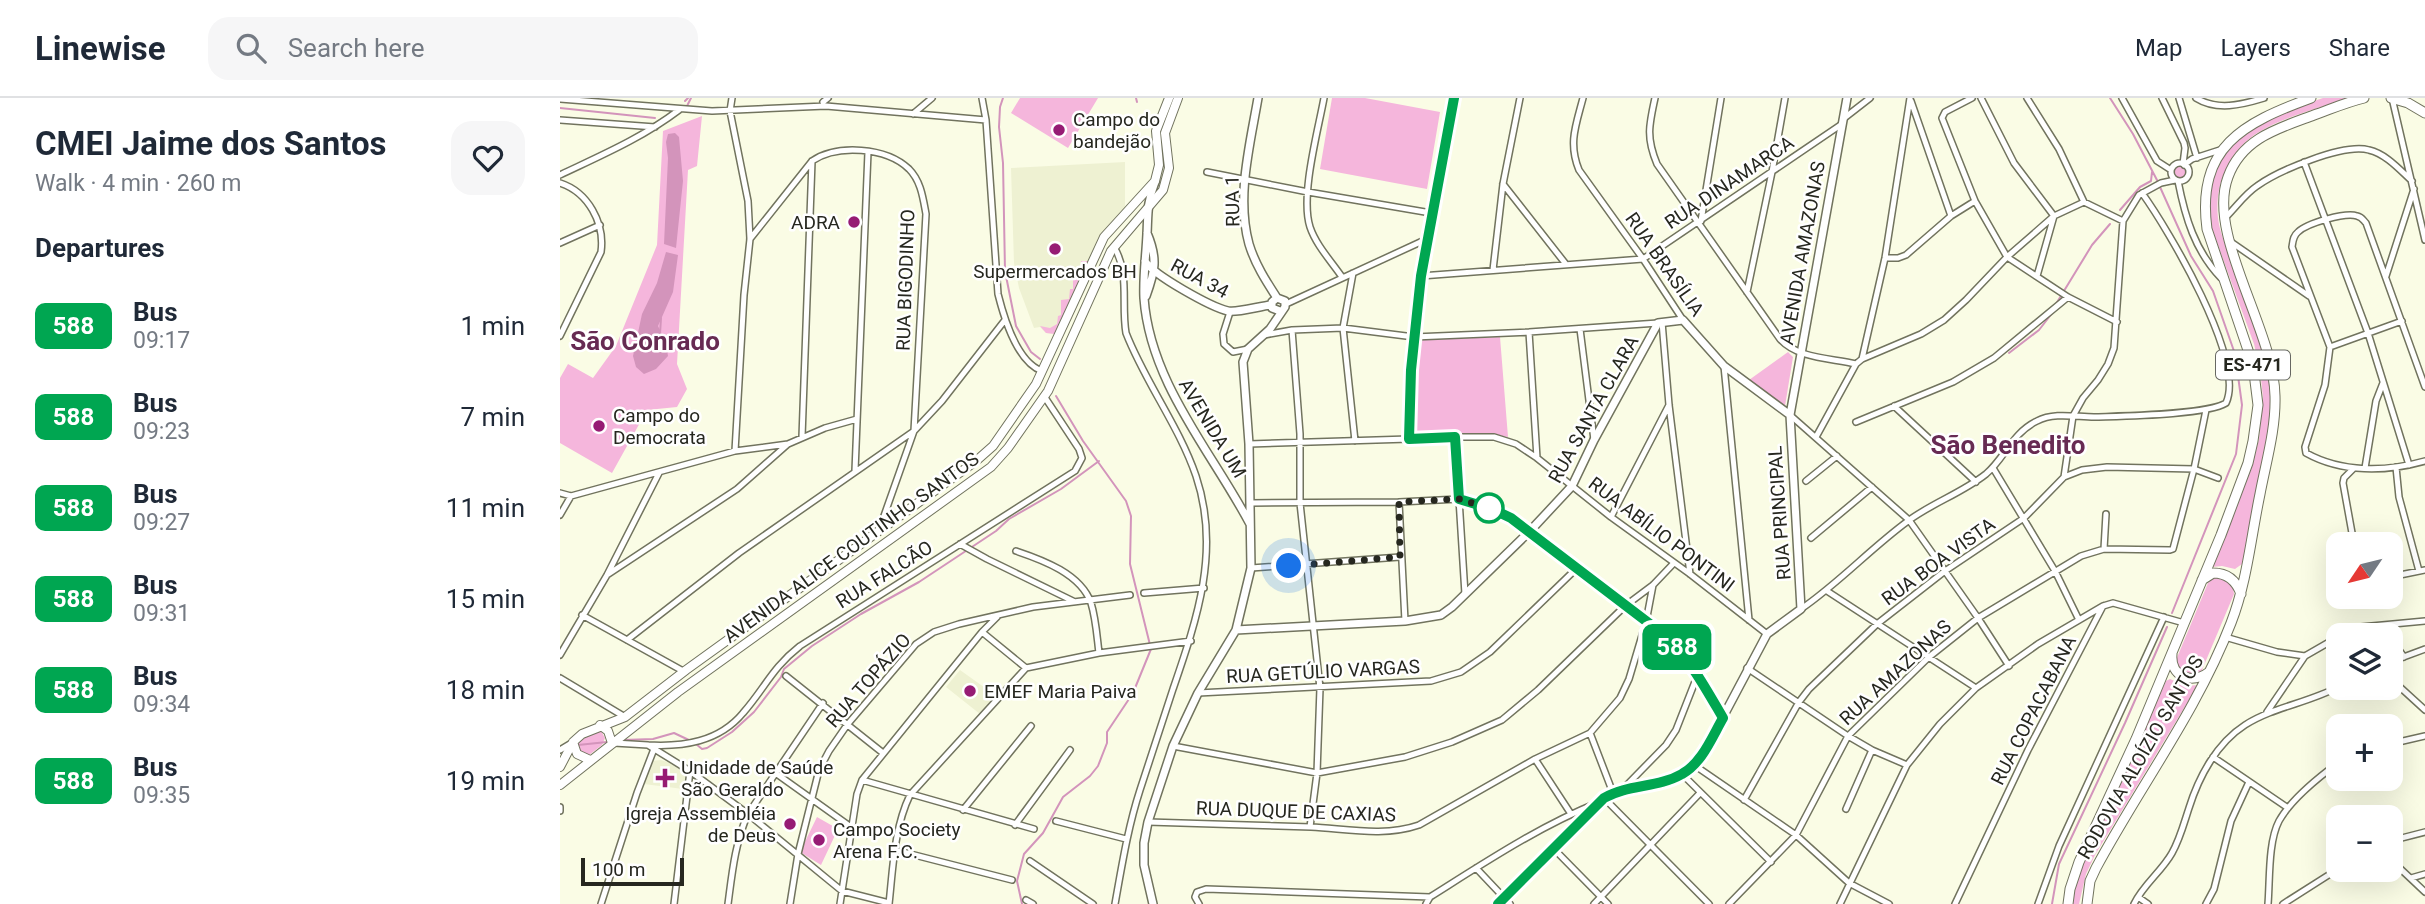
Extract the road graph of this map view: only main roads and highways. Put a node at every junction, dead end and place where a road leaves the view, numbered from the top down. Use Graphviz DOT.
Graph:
graph roads {
  1 [pos="1169,98"];
  2 [pos="1178,98"];
  3 [pos="2311,98"];
  4 [pos="2364,98"];
  5 [pos="2392,98"];
  6 [pos="2416,98"];
  7 [pos="2425,112"];
  8 [pos="2200,581"];
  9 [pos="2241,594"];
  10 [pos="2172,652"];
  11 [pos="2213,667"];
  12 [pos="600,725"];
  13 [pos="573,742"];
  14 [pos="612,743"];
  15 [pos="562,754"];
  16 [pos="588,759"];
  17 [pos="560,767"];
  18 [pos="560,785"];
  19 [pos="2068,904"];
  20 [pos="2087,904"];
  1 -- 12 [label="main road, AVENIDA ALICE COUTINHO SANTOS"];
  2 -- 14 [label="main road, AVENIDA ALICE COUTINHO SANTOS"];
  3 -- 8 [label="main road, RODOVIA ALOÍZIO SANTOS / ES-471"];
  4 -- 9 [label="main road, RODOVIA ALOÍZIO SANTOS / ES-471"];
  5 -- 7 [label="main road"];
  6 -- 7 [label="main road"];
  8 -- 9 [label="main road"];
  8 -- 10 [label="main road, RODOVIA ALOÍZIO SANTOS / ES-471"];
  9 -- 11 [label="main road, RODOVIA ALOÍZIO SANTOS / ES-471"];
  10 -- 11 [label="main road"];
  10 -- 19 [label="main road, RODOVIA ALOÍZIO SANTOS / ES-471"];
  11 -- 20 [label="main road, RODOVIA ALOÍZIO SANTOS / ES-471"];
  12 -- 13 [label="main road, AVENIDA ALICE COUTINHO SANTOS"];
  12 -- 14 [label="main road"];
  13 -- 15 [label="main road"];
  13 -- 16 [label="main road"];
  14 -- 16 [label="main road, AVENIDA ALICE COUTINHO SANTOS"];
  15 -- 16 [label="main road"];
  15 -- 17 [label="main road"];
  16 -- 18 [label="main road, AVENIDA ALICE COUTINHO SANTOS"];
}
